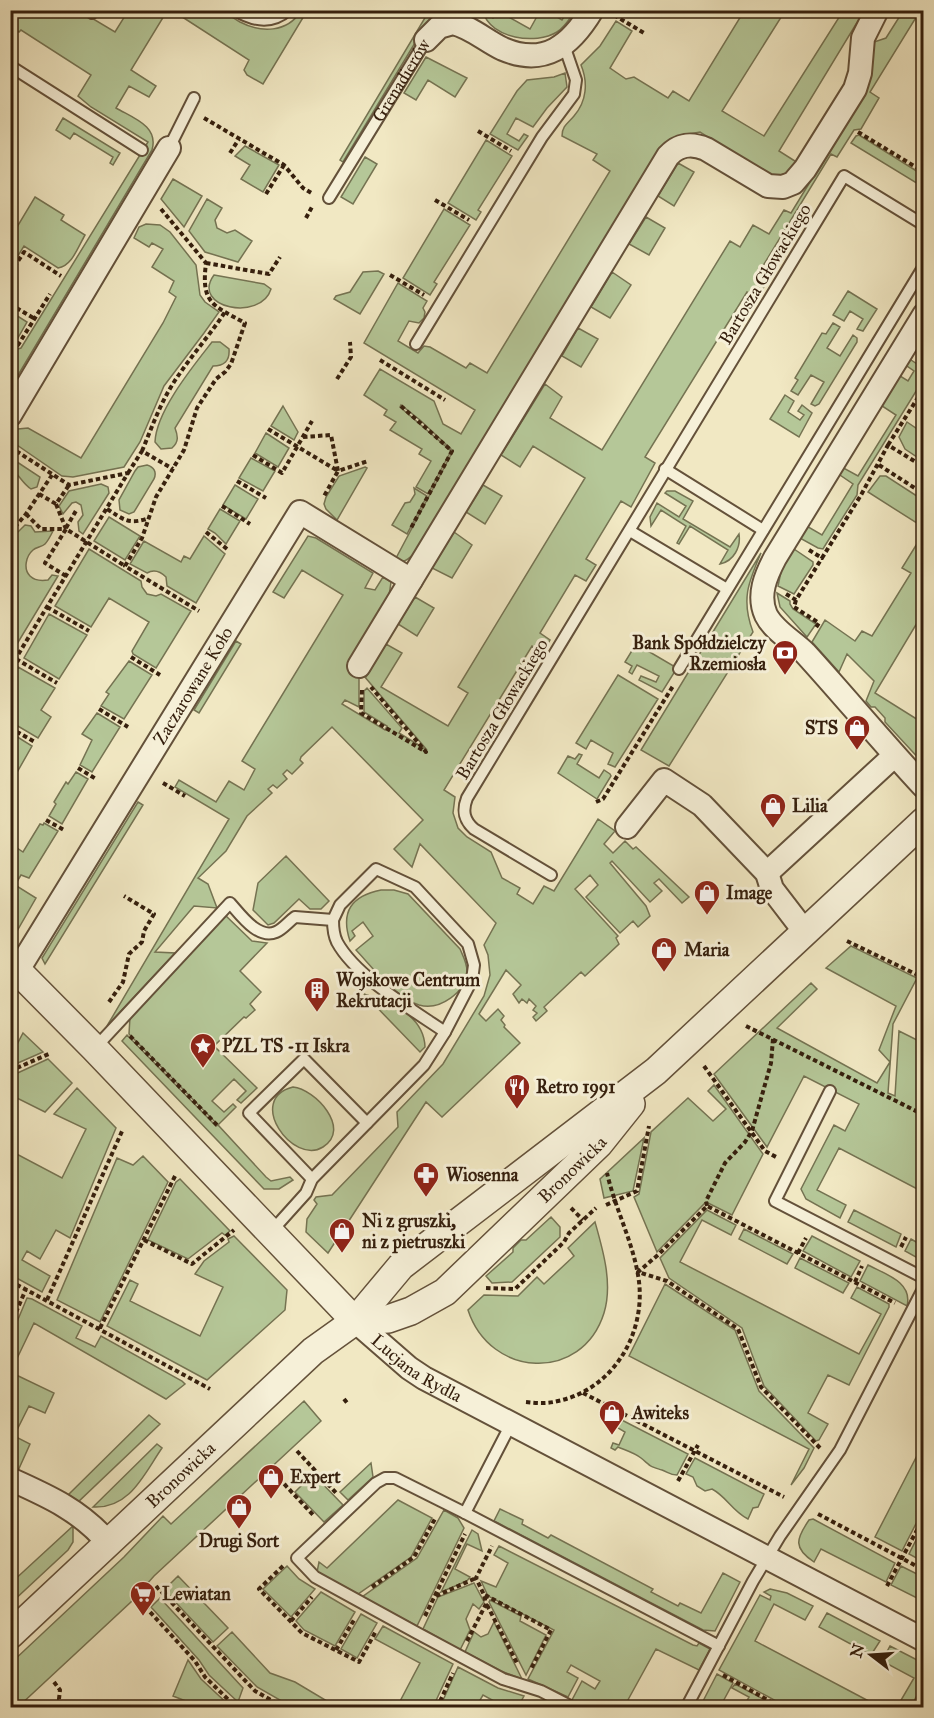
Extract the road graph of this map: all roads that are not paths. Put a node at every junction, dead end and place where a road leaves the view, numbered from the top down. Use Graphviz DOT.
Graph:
graph roads {
  1 [pos="235,10"];
  2 [pos="288,10"];
  3 [pos="592,10"];
  4 [pos="877,10"];
  5 [pos="460,17"];
  6 [pos="426,40"];
  7 [pos="564,45"];
  8 [pos="10,66"];
  9 [pos="194,98"];
  10 [pos="169,148"];
  11 [pos="142,150"];
  12 [pos="329,198"];
  13 [pos="924,225"];
  14 [pos="924,266"];
  15 [pos="924,315"];
  16 [pos="416,344"];
  17 [pos="10,415"];
  18 [pos="665,469"];
  19 [pos="763,530"];
  20 [pos="630,531"];
  21 [pos="411,580"];
  22 [pos="727,589"];
  23 [pos="678,669"];
  24 [pos="360,671"];
  25 [pos="894,756"];
  26 [pos="924,787"];
  27 [pos="924,821"];
  28 [pos="627,827"];
  29 [pos="767,873"];
  30 [pos="552,875"];
  31 [pos="333,920"];
  32 [pos="805,932"];
  33 [pos="14,967"];
  34 [pos="445,1032"];
  35 [pos="94,1048"];
  36 [pos="656,1071"];
  37 [pos="830,1091"];
  38 [pos="367,1123"];
  39 [pos="312,1179"];
  40 [pos="269,1233"];
  41 [pos="924,1278"];
  42 [pos="924,1287"];
  43 [pos="355,1321"];
  44 [pos="511,1424"];
  45 [pos="10,1479"];
  46 [pos="469,1515"];
  47 [pos="109,1544"];
  48 [pos="766,1559"];
  49 [pos="10,1635"];
  50 [pos="924,1640"];
  51 [pos="719,1646"];
  52 [pos="574,1707"];
  53 [pos="686,1707"];
  1 -- 2 [label="lane"];
  3 -- 7 [label="street, Grenadierów"];
  4 -- 21 [label="street"];
  5 -- 6 [label="street, Grenadierów"];
  5 -- 7 [label="street, Grenadierów"];
  6 -- 12 [label="lane, Grenadierów"];
  7 -- 16 [label="lane"];
  8 -- 11 [label="lane"];
  9 -- 10 [label="lane"];
  10 -- 17 [label="street"];
  13 -- 18 [label="lane, Bartosza Głowackiego"];
  14 -- 19 [label="lane"];
  15 -- 25 [label="street"];
  18 -- 19 [label="lane"];
  18 -- 20 [label="lane, Bartosza Głowackiego"];
  19 -- 22 [label="lane"];
  20 -- 22 [label="lane"];
  20 -- 30 [label="lane, Bartosza Głowackiego"];
  21 -- 24 [label="street"];
  21 -- 33 [label="street, Zaczarowane Koło"];
  22 -- 23 [label="lane"];
  25 -- 26 [label="street"];
  25 -- 29 [label="street"];
  27 -- 32 [label="street, Bronowicka"];
  28 -- 29 [label="street"];
  29 -- 32 [label="street"];
  31 -- 34 [label="lane"];
  31 -- 34 [label="lane"];
  31 -- 35 [label="lane"];
  32 -- 36 [label="street, Bronowicka"];
  33 -- 35 [label="street, Lucjana Rydla"];
  34 -- 38 [label="lane"];
  35 -- 40 [label="street, Lucjana Rydla"];
  36 -- 43 [label="street, Bronowicka"];
  36 -- 43 [label="street, Bronowicka"];
  37 -- 41 [label="lane"];
  38 -- 39 [label="lane"];
  38 -- 39 [label="lane"];
  39 -- 40 [label="lane"];
  40 -- 43 [label="street, Lucjana Rydla"];
  42 -- 48 [label="lane"];
  43 -- 44 [label="street, Lucjana Rydla"];
  43 -- 47 [label="street, Bronowicka"];
  44 -- 46 [label="lane"];
  44 -- 48 [label="street, Lucjana Rydla"];
  45 -- 47 [label="street"];
  46 -- 51 [label="lane"];
  46 -- 52 [label="lane"];
  47 -- 49 [label="street, Bronowicka"];
  48 -- 50 [label="street, Lucjana Rydla"];
  48 -- 51 [label="lane"];
  51 -- 53 [label="lane"];
}
